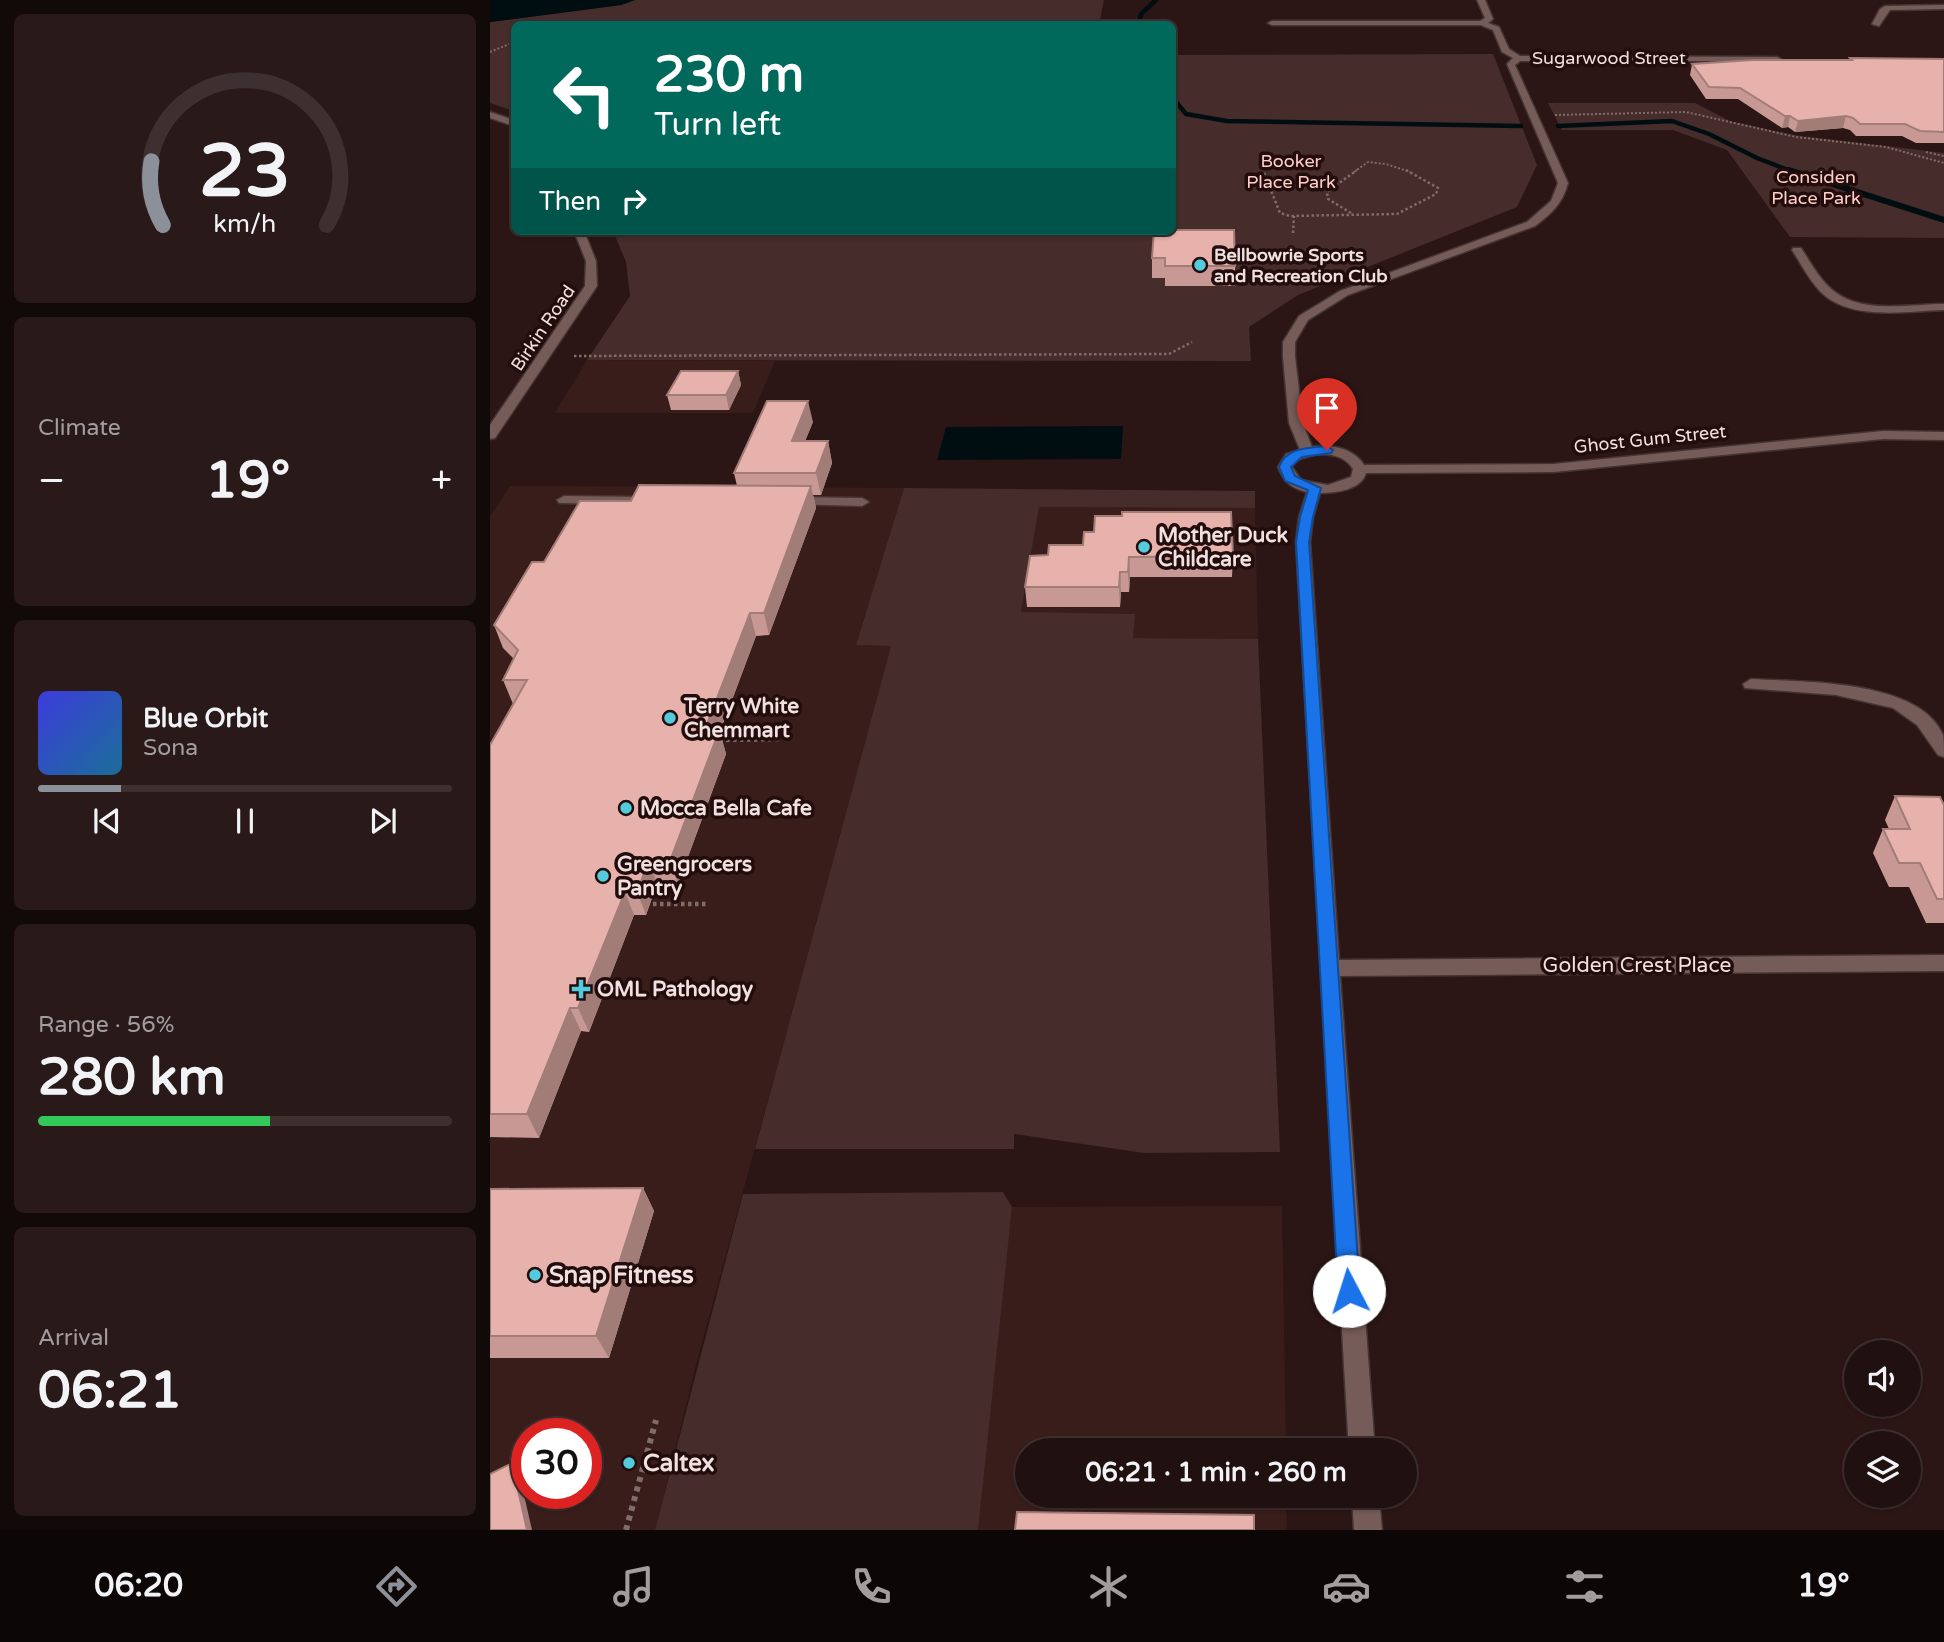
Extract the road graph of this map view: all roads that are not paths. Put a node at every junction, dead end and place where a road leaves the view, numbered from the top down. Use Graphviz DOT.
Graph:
graph roads {
  1 [pos="1481,0"];
  2 [pos="1944,7"];
  3 [pos="1272,23"];
  4 [pos="1482,23"];
  5 [pos="1876,24"];
  6 [pos="1518,58"];
  7 [pos="1777,59"];
  8 [pos="490,115"];
  9 [pos="510,122"];
  10 [pos="490,124"];
  11 [pos="581,235"];
  12 [pos="1797,250"];
  13 [pos="1944,307"];
  14 [pos="490,435"];
  15 [pos="1944,436"];
  16 [pos="1307,451"];
  17 [pos="1360,468"];
  18 [pos="1315,488"];
  19 [pos="564,500"];
  20 [pos="673,501"];
  21 [pos="781,501"];
  22 [pos="862,502"];
  23 [pos="1751,684"];
  24 [pos="1944,751"];
  25 [pos="1944,963"];
  26 [pos="1331,968"];
  27 [pos="1361,1438"];
  28 [pos="1367,1508"];
  29 [pos="1368,1530"];
  1 -- 4 [label="street"];
  2 -- 5 [label="street"];
  3 -- 4 [label="street"];
  4 -- 6 [label="street"];
  6 -- 7 [label="street, Sugarwood Street"];
  6 -- 16 [label="street, Sugarwood Street"];
  8 -- 9 [label="street"];
  9 -- 10 [label="street"];
  11 -- 14 [label="street, Birkin Road"];
  12 -- 13 [label="street"];
  15 -- 17 [label="street, Ghost Gum Street"];
  16 -- 17 [label="street"];
  16 -- 18 [label="street"];
  17 -- 18 [label="street"];
  18 -- 26 [label="street"];
  19 -- 20 [label="street"];
  21 -- 22 [label="street"];
  23 -- 24 [label="street"];
  25 -- 26 [label="street, Golden Crest Place"];
  26 -- 27 [label="street"];
  28 -- 29 [label="street"];
}
